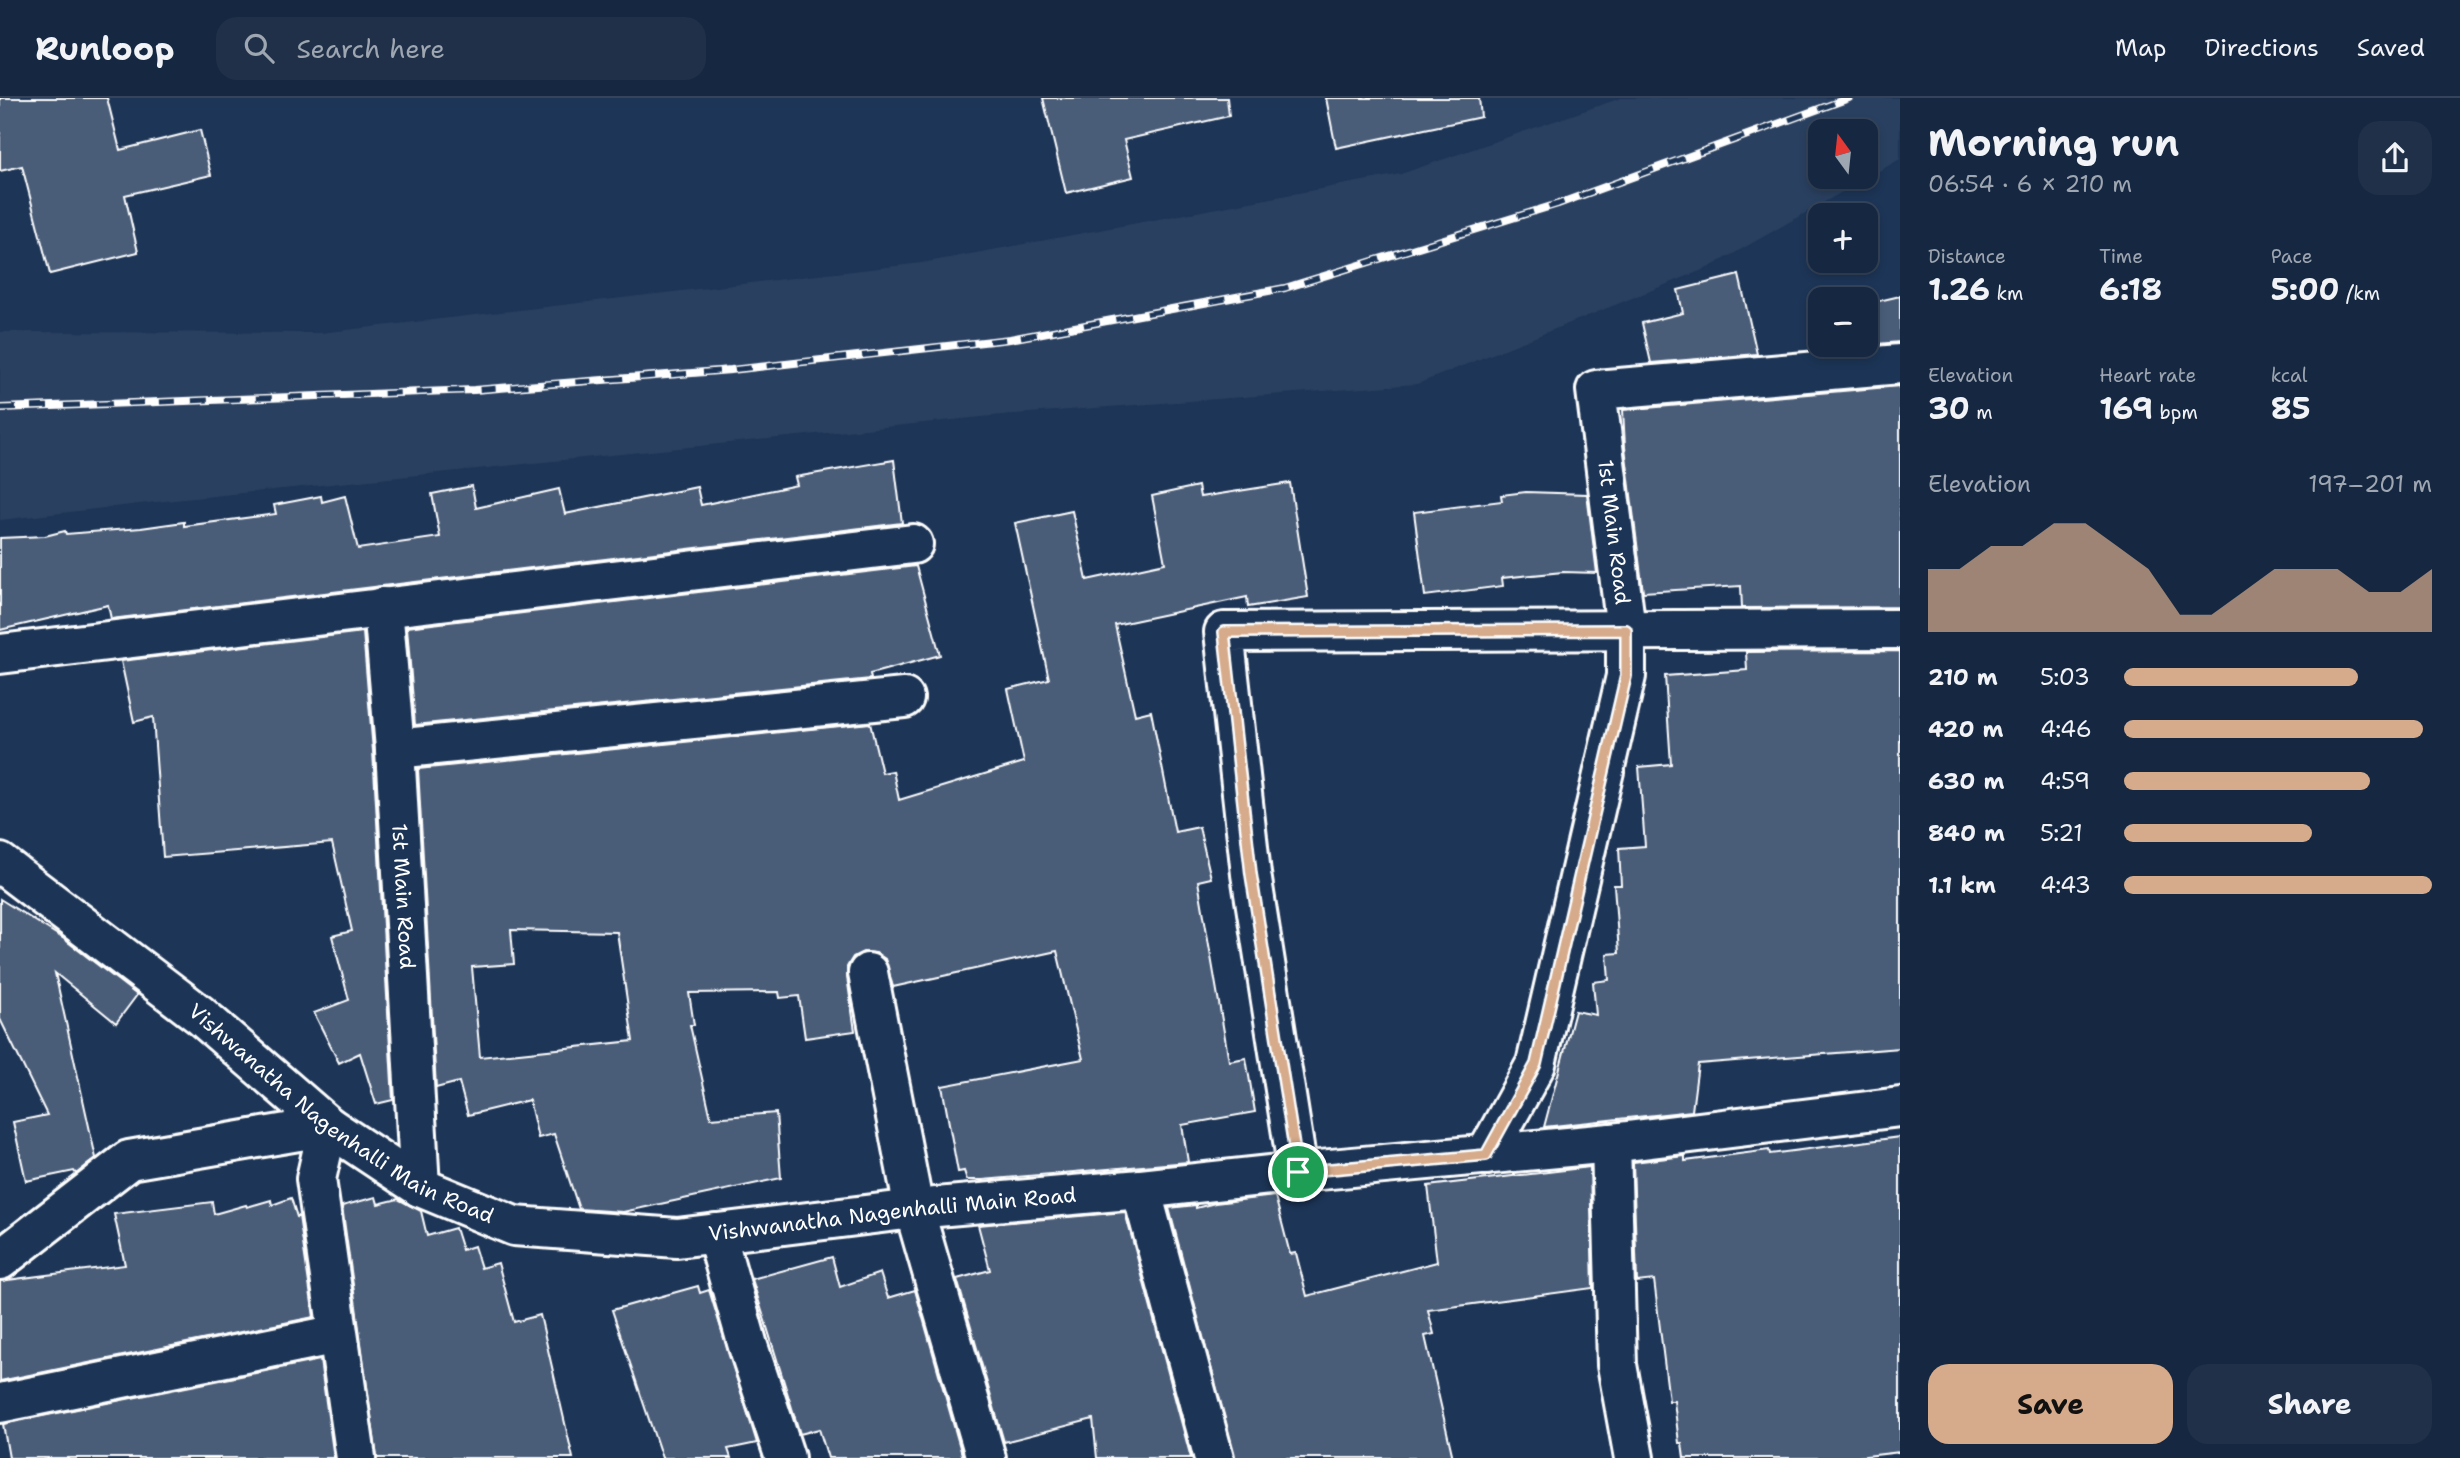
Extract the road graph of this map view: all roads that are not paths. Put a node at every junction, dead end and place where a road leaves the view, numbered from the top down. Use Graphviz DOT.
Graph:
graph roads {
  1 [pos="1900,364"];
  2 [pos="912,544"];
  3 [pos="383,607"];
  4 [pos="1900,629"];
  5 [pos="1626,630"];
  6 [pos="0,654"];
  7 [pos="904,698"];
  8 [pos="396,749"];
  9 [pos="0,863"];
  10 [pos="868,974"];
  11 [pos="1900,1107"];
  12 [pos="328,1126"];
  13 [pos="1611,1143"];
  14 [pos="1486,1155"];
  15 [pos="1298,1172"];
  16 [pos="420,1187"];
  17 [pos="1141,1189"];
  18 [pos="914,1209"];
  19 [pos="716,1233"];
  20 [pos="0,1260"];
  21 [pos="338,1334"];
  22 [pos="0,1403"];
  23 [pos="356,1458"];
  24 [pos="785,1458"];
  25 [pos="986,1458"];
  26 [pos="1214,1458"];
  27 [pos="1634,1458"];
  1 -- 5 [label="street, 1st Main Road"];
  2 -- 3 [label="street"];
  3 -- 6 [label="street"];
  3 -- 8 [label="street, 1st Main Road"];
  4 -- 5 [label="street"];
  5 -- 14 [label="street, 1st Main Road"];
  5 -- 15 [label="street"];
  7 -- 8 [label="street"];
  8 -- 16 [label="street, 1st Main Road"];
  9 -- 12 [label="street, Vishwanatha Nagenhalli Main Road"];
  10 -- 18 [label="street"];
  11 -- 13 [label="street, Vishwanatha Nagenhalli Main Road"];
  12 -- 16 [label="street, Vishwanatha Nagenhalli Main Road"];
  12 -- 20 [label="street"];
  12 -- 21 [label="street"];
  13 -- 14 [label="street, Vishwanatha Nagenhalli Main Road"];
  13 -- 27 [label="street"];
  14 -- 15 [label="street, Vishwanatha Nagenhalli Main Road"];
  15 -- 17 [label="street, Vishwanatha Nagenhalli Main Road"];
  16 -- 19 [label="street, Vishwanatha Nagenhalli Main Road"];
  17 -- 18 [label="street, Vishwanatha Nagenhalli Main Road"];
  17 -- 26 [label="street"];
  18 -- 19 [label="street, Vishwanatha Nagenhalli Main Road"];
  18 -- 25 [label="street"];
  19 -- 24 [label="street"];
  21 -- 22 [label="street"];
  21 -- 23 [label="street"];
}
